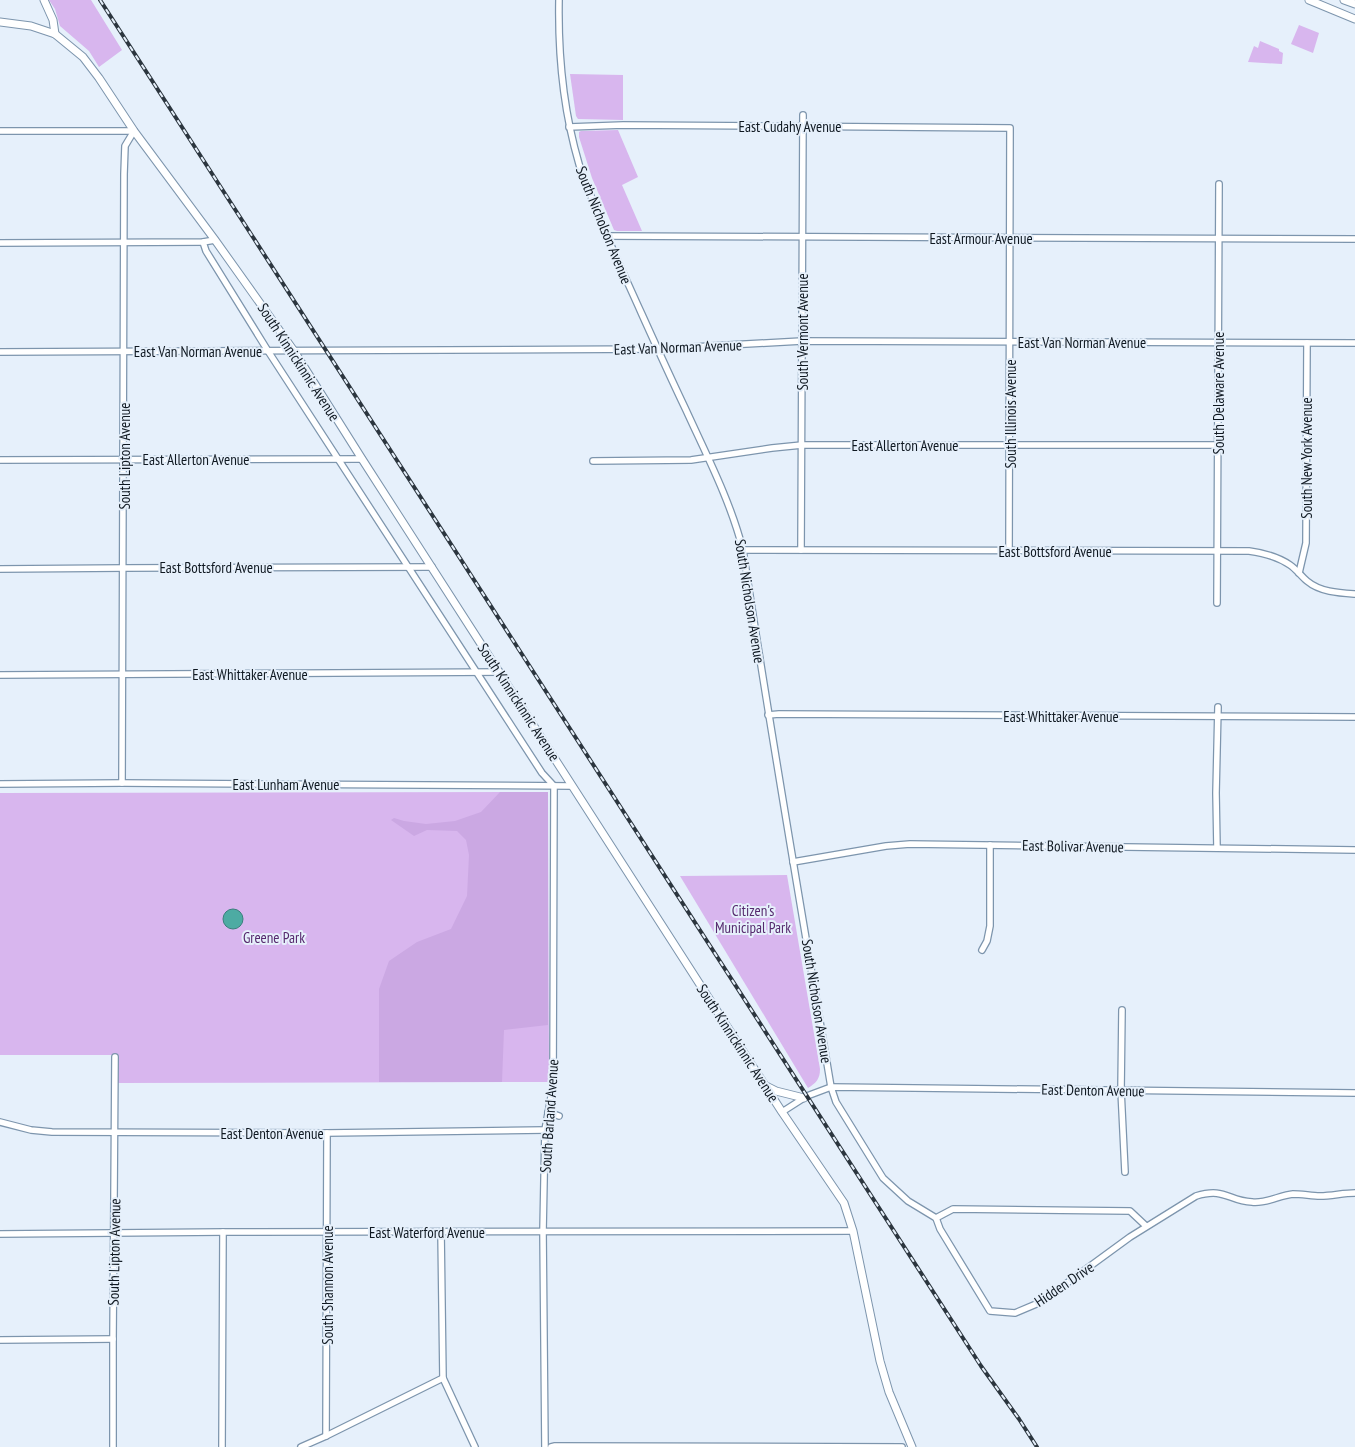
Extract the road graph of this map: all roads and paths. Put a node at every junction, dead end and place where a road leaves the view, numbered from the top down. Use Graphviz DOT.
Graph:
graph roads {
  1 [pos="44,0"];
  2 [pos="558,0"];
  3 [pos="1309,0"];
  4 [pos="1344,0"];
  5 [pos="1355,4"];
  6 [pos="1355,19"];
  7 [pos="0,22"];
  8 [pos="55,34"];
  9 [pos="803,114"];
  10 [pos="803,126"];
  11 [pos="569,127"];
  12 [pos="1010,128"];
  13 [pos="0,131"];
  14 [pos="134,131"];
  15 [pos="1219,184"];
  16 [pos="607,236"];
  17 [pos="802,237"];
  18 [pos="1011,238"];
  19 [pos="1218,239"];
  20 [pos="215,240"];
  21 [pos="1355,240"];
  22 [pos="125,242"];
  23 [pos="202,242"];
  24 [pos="0,243"];
  25 [pos="802,341"];
  26 [pos="1010,342"];
  27 [pos="1218,342"];
  28 [pos="1307,343"];
  29 [pos="1355,343"];
  30 [pos="657,349"];
  31 [pos="268,351"];
  32 [pos="294,351"];
  33 [pos="0,352"];
  34 [pos="124,352"];
  35 [pos="802,445"];
  36 [pos="1010,445"];
  37 [pos="1218,445"];
  38 [pos="709,457"];
  39 [pos="124,459"];
  40 [pos="339,459"];
  41 [pos="362,459"];
  42 [pos="0,460"];
  43 [pos="593,461"];
  44 [pos="743,550"];
  45 [pos="801,550"];
  46 [pos="1009,551"];
  47 [pos="1217,551"];
  48 [pos="409,566"];
  49 [pos="432,567"];
  50 [pos="124,568"];
  51 [pos="0,569"];
  52 [pos="1299,573"];
  53 [pos="1355,594"];
  54 [pos="1217,603"];
  55 [pos="477,672"];
  56 [pos="500,672"];
  57 [pos="0,675"];
  58 [pos="122,675"];
  59 [pos="1218,707"];
  60 [pos="768,715"];
  61 [pos="1218,717"];
  62 [pos="1355,718"];
  63 [pos="122,783"];
  64 [pos="0,784"];
  65 [pos="554,786"];
  66 [pos="572,786"];
  67 [pos="990,845"];
  68 [pos="1218,848"];
  69 [pos="1355,850"];
  70 [pos="793,862"];
  71 [pos="982,950"];
  72 [pos="1122,1010"];
  73 [pos="115,1057"];
  74 [pos="766,1086"];
  75 [pos="831,1087"];
  76 [pos="1121,1090"];
  77 [pos="1355,1093"];
  78 [pos="804,1098"];
  79 [pos="548,1112"];
  80 [pos="782,1112"];
  81 [pos="559,1116"];
  82 [pos="0,1122"];
  83 [pos="545,1130"];
  84 [pos="115,1132"];
  85 [pos="327,1133"];
  86 [pos="1125,1172"];
  87 [pos="1355,1193"];
  88 [pos="936,1218"];
  89 [pos="1146,1226"];
  90 [pos="853,1231"];
  91 [pos="114,1232"];
  92 [pos="224,1232"];
  93 [pos="327,1232"];
  94 [pos="441,1232"];
  95 [pos="544,1232"];
  96 [pos="0,1234"];
  97 [pos="113,1339"];
  98 [pos="0,1340"];
  99 [pos="443,1378"];
  100 [pos="326,1436"];
  101 [pos="114,1447"];
  102 [pos="222,1447"];
  103 [pos="301,1447"];
  104 [pos="475,1447"];
  105 [pos="545,1447"];
  106 [pos="551,1447"];
  107 [pos="902,1447"];
  108 [pos="912,1447"];
  1 -- 8 [label="street"];
  2 -- 11 [label="street, South Nicholson Avenue"];
  3 -- 6 [label="street"];
  4 -- 5 [label="street"];
  7 -- 8 [label="street"];
  8 -- 14 [label="street, South Kinnickinnic Avenue"];
  9 -- 10 [label="street, South Vermont Avenue"];
  10 -- 11 [label="street, East Cudahy Avenue"];
  10 -- 12 [label="street, East Cudahy Avenue"];
  10 -- 17 [label="street, South Vermont Avenue"];
  11 -- 16 [label="street, South Nicholson Avenue"];
  12 -- 18 [label="street, South Illinois Avenue"];
  13 -- 14 [label="street"];
  14 -- 20 [label="street, South Kinnickinnic Avenue"];
  14 -- 22 [label="street, South Lipton Avenue"];
  15 -- 19 [label="street, South Delaware Avenue"];
  16 -- 17 [label="street, East Armour Avenue"];
  16 -- 30 [label="street, South Nicholson Avenue"];
  17 -- 18 [label="street, East Armour Avenue"];
  17 -- 25 [label="street, South Vermont Avenue"];
  18 -- 19 [label="street, East Armour Avenue"];
  18 -- 26 [label="street, South Illinois Avenue"];
  19 -- 21 [label="street, East Armour Avenue"];
  19 -- 27 [label="street, South Delaware Avenue"];
  20 -- 23 [label="street"];
  20 -- 32 [label="street, South Kinnickinnic Avenue"];
  22 -- 23 [label="street"];
  22 -- 24 [label="street"];
  22 -- 34 [label="street, South Lipton Avenue"];
  23 -- 31 [label="street, South Kinnickinnic Avenue"];
  25 -- 26 [label="street, East Van Norman Avenue"];
  25 -- 30 [label="street, East Van Norman Avenue"];
  25 -- 35 [label="street, South Vermont Avenue"];
  26 -- 27 [label="street, East Van Norman Avenue"];
  26 -- 36 [label="street, South Illinois Avenue"];
  27 -- 28 [label="street, East Van Norman Avenue"];
  27 -- 37 [label="street, South Delaware Avenue"];
  28 -- 29 [label="street, East Van Norman Avenue"];
  28 -- 52 [label="street, South New York Avenue"];
  30 -- 32 [label="street, East Van Norman Avenue"];
  30 -- 38 [label="street, South Nicholson Avenue"];
  31 -- 32 [label="street, East Van Norman Avenue"];
  31 -- 34 [label="street, East Van Norman Avenue"];
  31 -- 40 [label="street, South Kinnickinnic Avenue"];
  32 -- 41 [label="street, South Kinnickinnic Avenue"];
  33 -- 34 [label="street, East Van Norman Avenue"];
  34 -- 39 [label="street, South Lipton Avenue"];
  35 -- 36 [label="street, East Allerton Avenue"];
  35 -- 38 [label="street, East Allerton Avenue"];
  35 -- 45 [label="street, South Vermont Avenue"];
  36 -- 37 [label="street, East Allerton Avenue"];
  36 -- 46 [label="street, South Illinois Avenue"];
  37 -- 47 [label="street, South Delaware Avenue"];
  38 -- 43 [label="street, East Allerton Avenue"];
  38 -- 44 [label="street, South Nicholson Avenue"];
  39 -- 40 [label="street, East Allerton Avenue"];
  39 -- 42 [label="street, East Allerton Avenue"];
  39 -- 50 [label="street, South Lipton Avenue"];
  40 -- 41 [label="street, East Allerton Avenue"];
  40 -- 48 [label="street, South Kinnickinnic Avenue"];
  41 -- 49 [label="street, South Kinnickinnic Avenue"];
  44 -- 45 [label="street, East Bottsford Avenue"];
  44 -- 60 [label="street, South Nicholson Avenue"];
  45 -- 46 [label="street, East Bottsford Avenue"];
  46 -- 47 [label="street, East Bottsford Avenue"];
  47 -- 52 [label="street, East Bottsford Avenue"];
  47 -- 54 [label="street, South Delaware Avenue"];
  48 -- 49 [label="street, East Bottsford Avenue"];
  48 -- 50 [label="street, East Bottsford Avenue"];
  48 -- 55 [label="street, South Kinnickinnic Avenue"];
  49 -- 56 [label="street, South Kinnickinnic Avenue"];
  50 -- 51 [label="street, East Bottsford Avenue"];
  50 -- 58 [label="street, South Lipton Avenue"];
  52 -- 53 [label="street, East Bottsford Avenue"];
  55 -- 56 [label="street, East Whittaker Avenue"];
  55 -- 58 [label="street, East Whittaker Avenue"];
  55 -- 65 [label="street, South Kinnickinnic Avenue"];
  56 -- 66 [label="street, South Kinnickinnic Avenue"];
  57 -- 58 [label="street, East Whittaker Avenue"];
  58 -- 63 [label="street, South Lipton Avenue"];
  59 -- 61 [label="street"];
  60 -- 61 [label="street, East Whittaker Avenue"];
  60 -- 70 [label="street, South Nicholson Avenue"];
  61 -- 62 [label="street, East Whittaker Avenue"];
  61 -- 68 [label="street"];
  63 -- 64 [label="street, East Lunham Avenue"];
  63 -- 65 [label="street, East Lunham Avenue"];
  65 -- 66 [label="street, East Lunham Avenue"];
  65 -- 79 [label="street, South Barland Avenue"];
  66 -- 74 [label="street, South Kinnickinnic Avenue"];
  67 -- 68 [label="street, East Bolivar Avenue"];
  67 -- 70 [label="street, East Bolivar Avenue"];
  67 -- 71 [label="street"];
  68 -- 69 [label="street, East Bolivar Avenue"];
  70 -- 75 [label="street, South Nicholson Avenue"];
  72 -- 76 [label="street"];
  73 -- 84 [label="street, South Lipton Avenue"];
  74 -- 78 [label="street"];
  74 -- 80 [label="street, South Kinnickinnic Avenue"];
  75 -- 76 [label="street, East Denton Avenue"];
  75 -- 78 [label="street"];
  75 -- 88 [label="street"];
  76 -- 77 [label="street, East Denton Avenue"];
  76 -- 86 [label="street"];
  78 -- 80 [label="street"];
  79 -- 81 [label="street"];
  79 -- 83 [label="street, South Barland Avenue"];
  80 -- 90 [label="street, South Kinnickinnic Avenue"];
  82 -- 84 [label="street, East Denton Avenue"];
  83 -- 85 [label="street, East Denton Avenue"];
  83 -- 95 [label="street, South Barland Avenue"];
  84 -- 85 [label="street, East Denton Avenue"];
  84 -- 91 [label="street, South Lipton Avenue"];
  85 -- 93 [label="street, South Shannon Avenue"];
  87 -- 89 [label="street, Hidden Drive"];
  88 -- 89 [label="street"];
  88 -- 89 [label="street, Hidden Drive"];
  90 -- 95 [label="street, East Waterford Avenue"];
  90 -- 108 [label="street, South Kinnickinnic Avenue"];
  91 -- 92 [label="street, East Waterford Avenue"];
  91 -- 96 [label="street, East Waterford Avenue"];
  91 -- 97 [label="street, South Lipton Avenue"];
  92 -- 93 [label="street, East Waterford Avenue"];
  92 -- 102 [label="street"];
  93 -- 94 [label="street, East Waterford Avenue"];
  93 -- 100 [label="street, South Shannon Avenue"];
  94 -- 95 [label="street, East Waterford Avenue"];
  94 -- 99 [label="street"];
  95 -- 105 [label="street, South Barland Avenue"];
  97 -- 98 [label="street"];
  97 -- 101 [label="street, South Lipton Avenue"];
  99 -- 100 [label="street"];
  99 -- 104 [label="street"];
  100 -- 103 [label="street"];
  106 -- 107 [label="street"];
}
